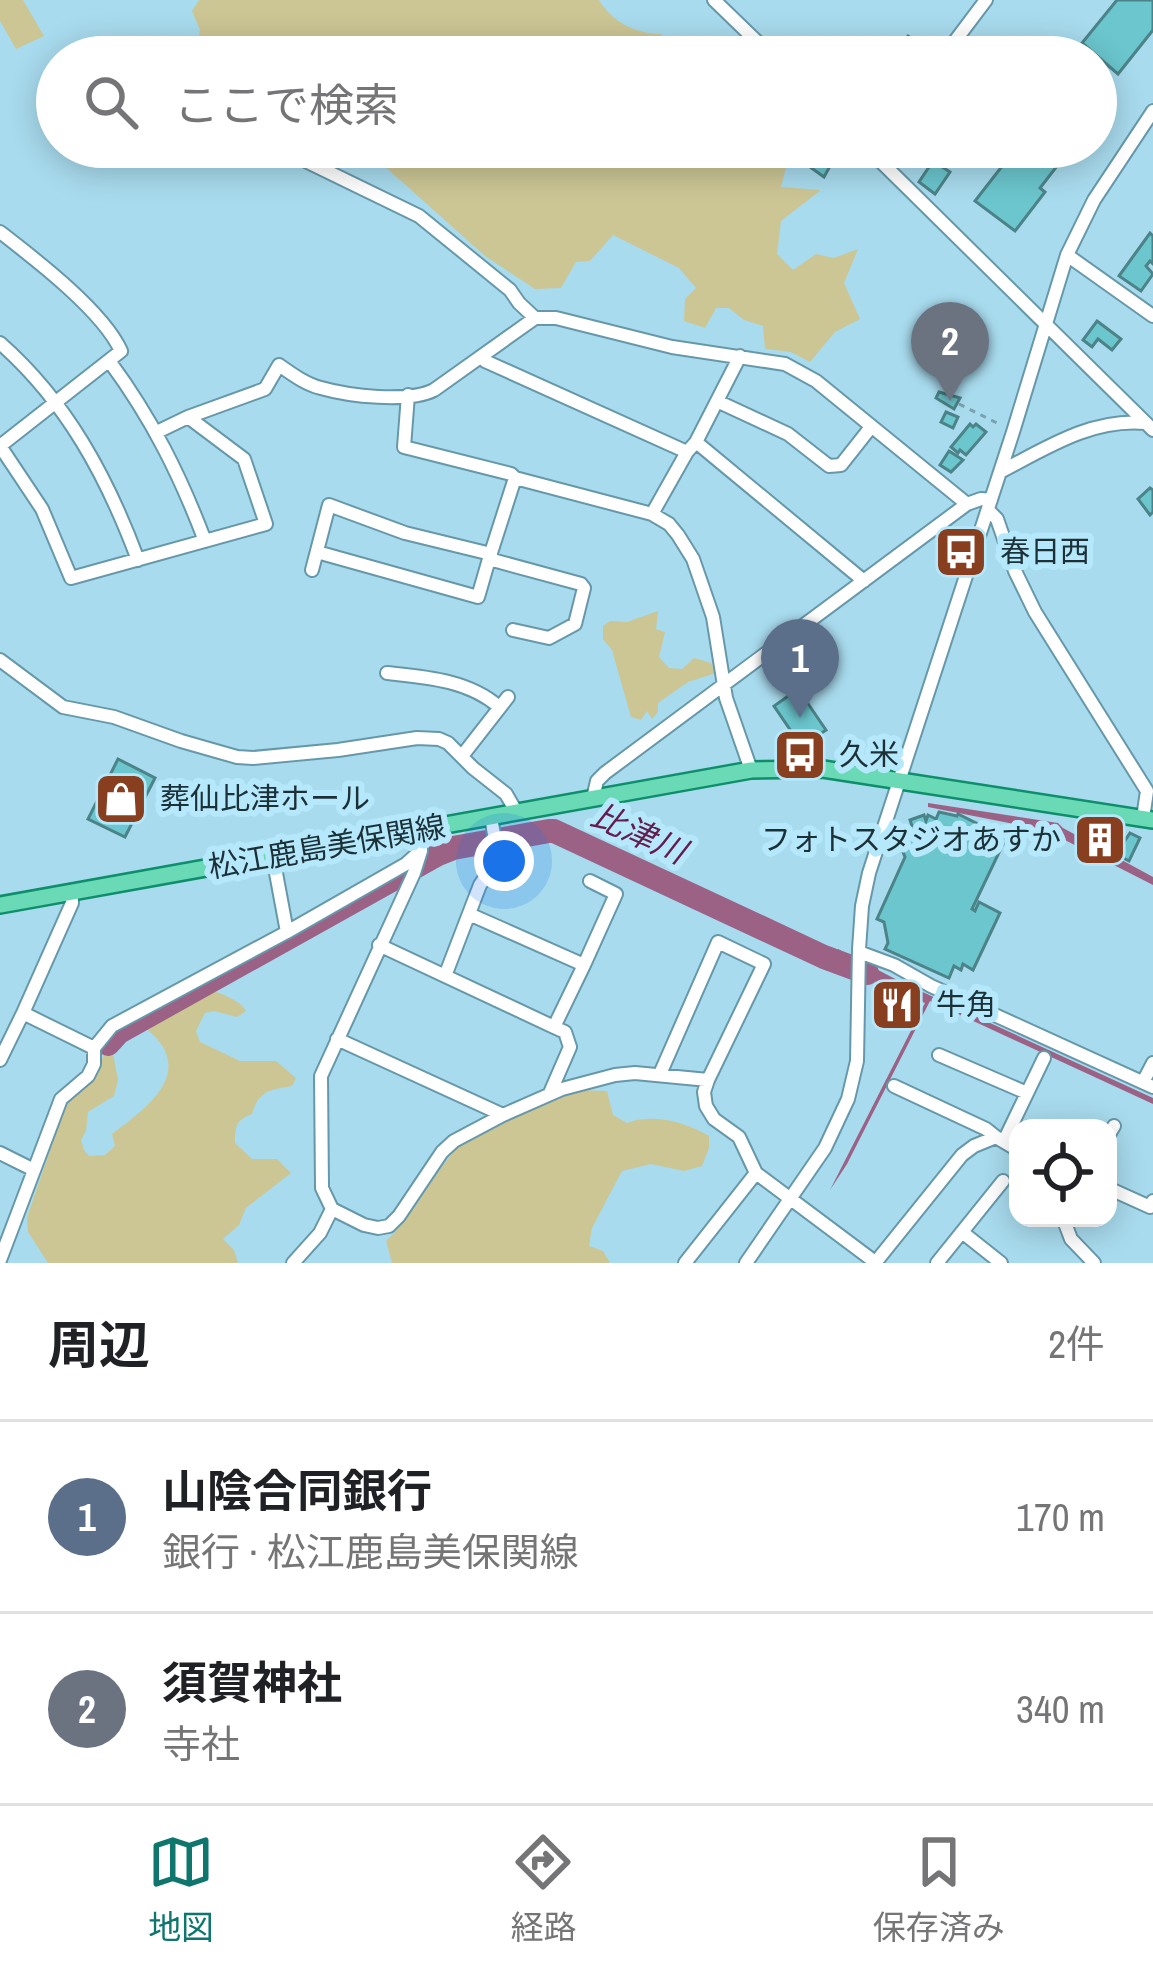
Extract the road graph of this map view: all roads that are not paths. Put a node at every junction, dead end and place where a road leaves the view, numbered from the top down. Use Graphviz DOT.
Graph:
graph roads {
  1 [pos="986,0"];
  2 [pos="721,3"];
  3 [pos="753,36"];
  4 [pos="959,36"];
  5 [pos="1153,111"];
  6 [pos="1117,162"];
  7 [pos="320,168"];
  8 [pos="891,168"];
  9 [pos="1113,168"];
  10 [pos="0,232"];
  11 [pos="1067,255"];
  12 [pos="1153,316"];
  13 [pos="535,318"];
  14 [pos="1047,323"];
  15 [pos="0,343"];
  16 [pos="482,356"];
  17 [pos="740,356"];
  18 [pos="110,362"];
  19 [pos="408,395"];
  20 [pos="718,402"];
  21 [pos="56,403"];
  22 [pos="188,417"];
  23 [pos="1149,426"];
  24 [pos="871,427"];
  25 [pos="157,432"];
  26 [pos="0,446"];
  27 [pos="691,447"];
  28 [pos="1000,472"];
  29 [pos="515,478"];
  30 [pos="967,504"];
  31 [pos="990,505"];
  32 [pos="652,514"];
  33 [pos="205,541"];
  34 [pos="317,552"];
  35 [pos="490,556"];
  36 [pos="138,560"];
  37 [pos="312,571"];
  38 [pos="864,580"];
  39 [pos="513,630"];
  40 [pos="0,660"];
  41 [pos="387,673"];
  42 [pos="724,685"];
  43 [pos="462,756"];
  44 [pos="751,770"];
  45 [pos="899,781"];
  46 [pos="593,798"];
  47 [pos="517,813"];
  48 [pos="491,817"];
  49 [pos="1148,819"];
  50 [pos="421,830"];
  51 [pos="420,854"];
  52 [pos="273,856"];
  53 [pos="590,881"];
  54 [pos="72,892"];
  55 [pos="0,905"];
  56 [pos="469,914"];
  57 [pos="287,932"];
  58 [pos="380,945"];
  59 [pos="859,953"];
  60 [pos="584,965"];
  61 [pos="445,976"];
  62 [pos="23,1013"];
  63 [pos="554,1027"];
  64 [pos="337,1039"];
  65 [pos="94,1048"];
  66 [pos="939,1055"];
  67 [pos="1044,1058"];
  68 [pos="0,1060"];
  69 [pos="1153,1063"];
  70 [pos="660,1074"];
  71 [pos="709,1080"];
  72 [pos="1148,1085"];
  73 [pos="894,1086"];
  74 [pos="1027,1093"];
  75 [pos="549,1094"];
  76 [pos="503,1115"];
  77 [pos="1000,1139"];
  78 [pos="1009,1144"];
  79 [pos="0,1154"];
  80 [pos="34,1170"];
  81 [pos="756,1173"];
  82 [pos="1003,1181"];
  83 [pos="1117,1191"];
  84 [pos="791,1198"];
  85 [pos="1153,1201"];
  86 [pos="332,1209"];
  87 [pos="1066,1227"];
  88 [pos="962,1232"];
  89 [pos="0,1259"];
  90 [pos="875,1262"];
  91 [pos="293,1263"];
  92 [pos="685,1263"];
  93 [pos="746,1263"];
  94 [pos="938,1263"];
  95 [pos="1001,1263"];
  96 [pos="1094,1263"];
  1 -- 4 [label="street"];
  2 -- 3 [label="street"];
  5 -- 6 [label="street"];
  7 -- 13 [label="street"];
  8 -- 14 [label="street"];
  9 -- 11 [label="street"];
  10 -- 18 [label="street"];
  11 -- 12 [label="street"];
  11 -- 14 [label="street"];
  13 -- 16 [label="street"];
  13 -- 17 [label="street"];
  14 -- 23 [label="street"];
  14 -- 28 [label="street"];
  15 -- 21 [label="street"];
  16 -- 19 [label="street"];
  16 -- 27 [label="street"];
  17 -- 20 [label="street"];
  17 -- 24 [label="street"];
  18 -- 21 [label="street"];
  18 -- 25 [label="street"];
  19 -- 22 [label="street"];
  19 -- 29 [label="street"];
  20 -- 24 [label="street"];
  20 -- 27 [label="street"];
  21 -- 26 [label="street"];
  21 -- 36 [label="street"];
  22 -- 25 [label="street"];
  22 -- 33 [label="street"];
  23 -- 28 [label="street"];
  24 -- 30 [label="street"];
  25 -- 33 [label="street"];
  26 -- 36 [label="street"];
  27 -- 32 [label="street"];
  27 -- 38 [label="street"];
  28 -- 31 [label="street"];
  29 -- 32 [label="street"];
  29 -- 35 [label="street"];
  30 -- 31 [label="street"];
  30 -- 38 [label="street"];
  31 -- 45 [label="street"];
  31 -- 49 [label="street"];
  32 -- 42 [label="street"];
  33 -- 36 [label="street"];
  34 -- 35 [label="street"];
  34 -- 35 [label="street"];
  34 -- 37 [label="street"];
  35 -- 39 [label="street"];
  38 -- 42 [label="street"];
  40 -- 43 [label="street"];
  41 -- 43 [label="street"];
  42 -- 44 [label="street"];
  42 -- 46 [label="street"];
  43 -- 47 [label="street"];
  44 -- 45 [label="main road, 松江鹿島美保関線"];
  44 -- 46 [label="main road, 松江鹿島美保関線"];
  45 -- 49 [label="main road, 松江鹿島美保関線"];
  45 -- 59 [label="street"];
  46 -- 47 [label="main road, 松江鹿島美保関線"];
  47 -- 48 [label="main road, 松江鹿島美保関線"];
  48 -- 50 [label="main road, 松江鹿島美保関線"];
  48 -- 56 [label="street"];
  50 -- 51 [label="street"];
  50 -- 52 [label="main road, 松江鹿島美保関線"];
  51 -- 57 [label="street"];
  51 -- 58 [label="street"];
  52 -- 54 [label="main road, 松江鹿島美保関線"];
  52 -- 57 [label="street"];
  53 -- 60 [label="street"];
  54 -- 55 [label="main road, 松江鹿島美保関線"];
  54 -- 62 [label="street"];
  56 -- 60 [label="street"];
  56 -- 61 [label="street"];
  57 -- 65 [label="street"];
  58 -- 61 [label="street"];
  58 -- 64 [label="street"];
  59 -- 72 [label="street"];
  59 -- 84 [label="street"];
  60 -- 63 [label="street"];
  61 -- 63 [label="street"];
  62 -- 65 [label="street"];
  62 -- 68 [label="street"];
  63 -- 75 [label="street"];
  64 -- 76 [label="street"];
  64 -- 86 [label="street"];
  65 -- 80 [label="street"];
  66 -- 74 [label="street"];
  67 -- 74 [label="street"];
  69 -- 72 [label="street"];
  70 -- 71 [label="street"];
  70 -- 71 [label="street"];
  70 -- 75 [label="street"];
  71 -- 81 [label="street"];
  73 -- 77 [label="street"];
  74 -- 77 [label="street"];
  75 -- 76 [label="street"];
  76 -- 86 [label="street"];
  77 -- 78 [label="street"];
  77 -- 90 [label="street"];
  79 -- 80 [label="street"];
  80 -- 89 [label="street"];
  81 -- 84 [label="street"];
  81 -- 92 [label="street"];
  82 -- 88 [label="street"];
  83 -- 85 [label="street"];
  84 -- 90 [label="street"];
  84 -- 93 [label="street"];
  86 -- 91 [label="street"];
  87 -- 96 [label="street"];
  88 -- 94 [label="street"];
  88 -- 95 [label="street"];
}
